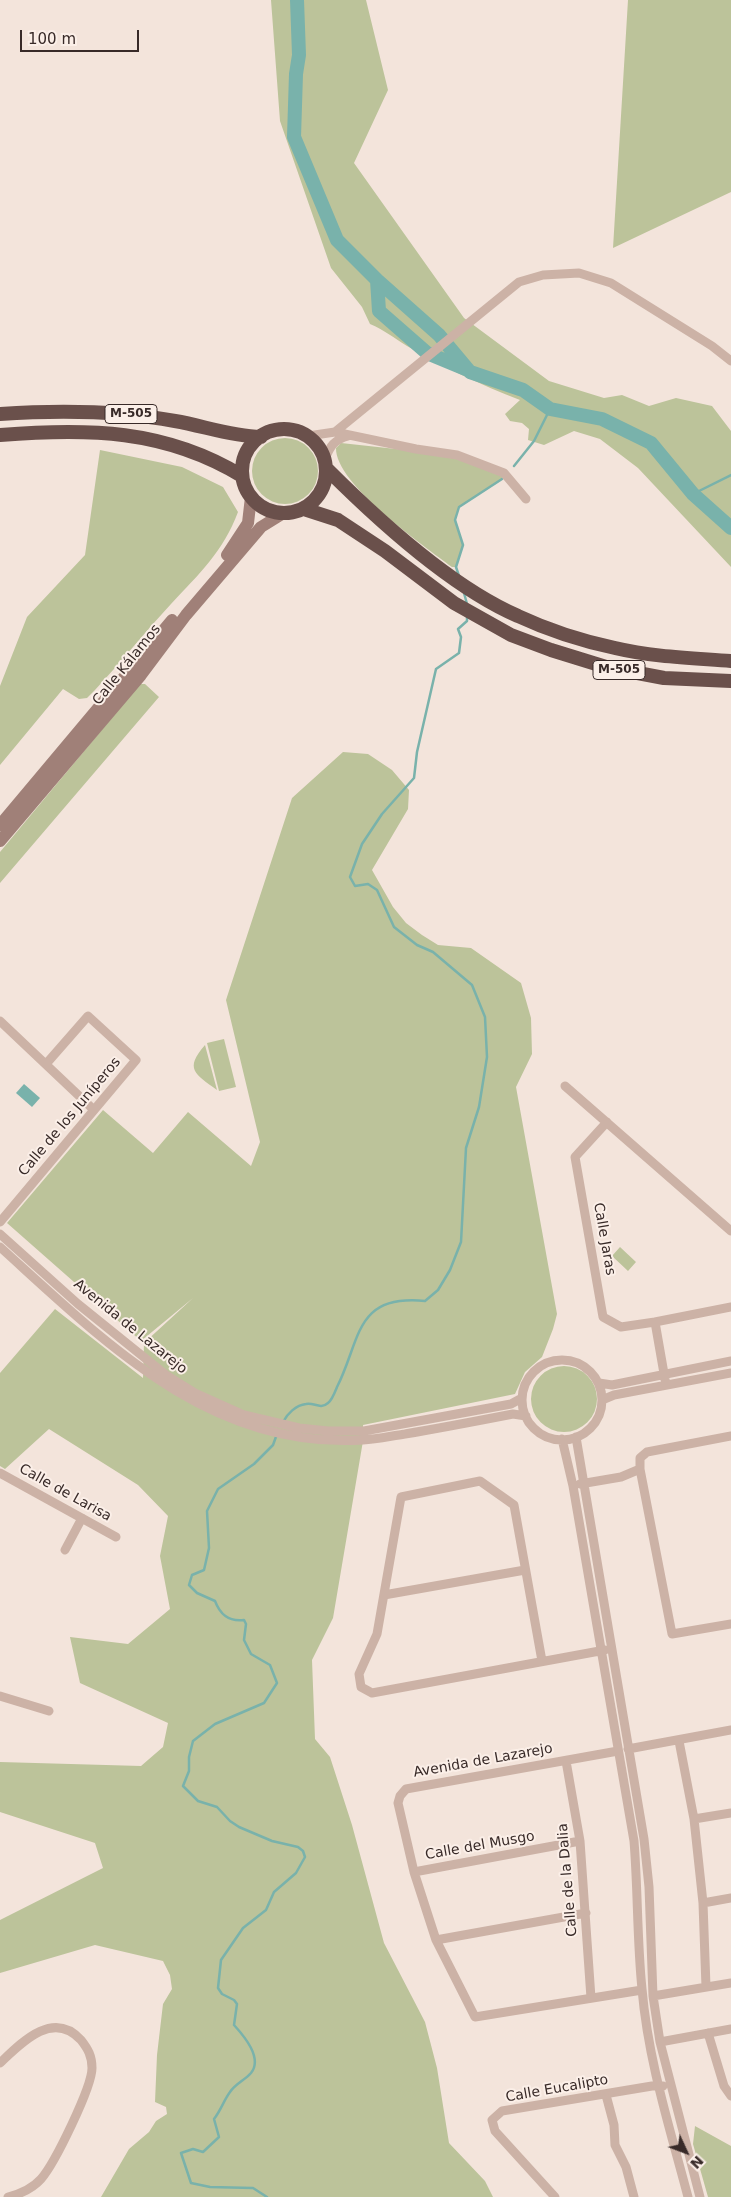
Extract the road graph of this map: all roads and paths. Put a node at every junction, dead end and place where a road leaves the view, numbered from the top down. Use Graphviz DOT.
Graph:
graph roads {
  1 [pos="731,361"];
  2 [pos="0,414"];
  3 [pos="334,432"];
  4 [pos="0,435"];
  5 [pos="308,436"];
  6 [pos="350,436"];
  7 [pos="260,437"];
  8 [pos="326,464"];
  9 [pos="242,476"];
  10 [pos="251,497"];
  11 [pos="526,499"];
  12 [pos="304,509"];
  13 [pos="282,514"];
  14 [pos="731,661"];
  15 [pos="731,681"];
  16 [pos="0,825"];
  17 [pos="0,841"];
  18 [pos="2,1026"];
  19 [pos="46,1064"];
  20 [pos="566,1086"];
  21 [pos="94,1110"];
  22 [pos="606,1122"];
  23 [pos="0,1222"];
  24 [pos="731,1231"];
  25 [pos="0,1234"];
  26 [pos="0,1247"];
  27 [pos="731,1307"];
  28 [pos="655,1322"];
  29 [pos="731,1361"];
  30 [pos="731,1373"];
  31 [pos="664,1374"];
  32 [pos="163,1378"];
  33 [pos="598,1383"];
  34 [pos="666,1385"];
  35 [pos="522,1398"];
  36 [pos="602,1400"];
  37 [pos="526,1416"];
  38 [pos="364,1436"];
  39 [pos="731,1436"];
  40 [pos="576,1437"];
  41 [pos="562,1440"];
  42 [pos="640,1469"];
  43 [pos="0,1473"];
  44 [pos="584,1484"];
  45 [pos="572,1486"];
  46 [pos="82,1518"];
  47 [pos="116,1537"];
  48 [pos="65,1550"];
  49 [pos="525,1570"];
  50 [pos="384,1595"];
  51 [pos="731,1624"];
  52 [pos="611,1649"];
  53 [pos="600,1650"];
  54 [pos="542,1661"];
  55 [pos="0,1696"];
  56 [pos="49,1711"];
  57 [pos="731,1730"];
  58 [pos="679,1741"];
  59 [pos="618,1750"];
  60 [pos="628,1750"];
  61 [pos="566,1761"];
  62 [pos="731,1813"];
  63 [pos="694,1819"];
  64 [pos="580,1842"];
  65 [pos="414,1872"];
  66 [pos="731,1898"];
  67 [pos="703,1902"];
  68 [pos="586,1913"];
  69 [pos="436,1940"];
  70 [pos="731,1983"];
  71 [pos="706,1988"];
  72 [pos="642,1990"];
  73 [pos="653,1996"];
  74 [pos="591,1998"];
  75 [pos="731,2029"];
  76 [pos="708,2033"];
  77 [pos="660,2042"];
  78 [pos="0,2063"];
  79 [pos="670,2084"];
  80 [pos="659,2086"];
  81 [pos="606,2095"];
  82 [pos="731,2096"];
  83 [pos="8,2197"];
  84 [pos="556,2197"];
  85 [pos="634,2197"];
  86 [pos="688,2197"];
  87 [pos="700,2197"];
  1 -- 3 [label="street"];
  2 -- 7 [label="highway, M-505"];
  3 -- 5 [label="street"];
  3 -- 6 [label="street"];
  4 -- 9 [label="highway, M-505"];
  5 -- 7 [label="highway, M-505"];
  5 -- 8 [label="highway, M-505"];
  6 -- 8 [label="street"];
  6 -- 11 [label="street"];
  7 -- 9 [label="highway"];
  8 -- 12 [label="highway"];
  8 -- 14 [label="highway, M-505"];
  9 -- 10 [label="highway"];
  10 -- 13 [label="highway"];
  10 -- 16 [label="main road, Calle Kálamos"];
  12 -- 13 [label="highway"];
  12 -- 15 [label="highway, M-505"];
  13 -- 17 [label="main road, Calle Kálamos"];
  18 -- 19 [label="street"];
  19 -- 21 [label="street"];
  19 -- 21 [label="street, Calle de los Juníperos"];
  20 -- 22 [label="street"];
  21 -- 23 [label="street, Calle de los Juníperos"];
  22 -- 24 [label="street"];
  22 -- 28 [label="street, Calle Jaras"];
  25 -- 32 [label="street, Avenida de Lazarejo"];
  26 -- 32 [label="street, Avenida de Lazarejo"];
  27 -- 28 [label="street, Calle Jaras"];
  28 -- 31 [label="street"];
  29 -- 31 [label="street"];
  30 -- 34 [label="street"];
  31 -- 33 [label="street"];
  31 -- 34 [label="street"];
  32 -- 38 [label="street, Avenida de Lazarejo"];
  33 -- 35 [label="street"];
  33 -- 36 [label="street"];
  34 -- 36 [label="street"];
  35 -- 37 [label="street"];
  35 -- 38 [label="street, Avenida de Lazarejo"];
  36 -- 40 [label="street"];
  37 -- 38 [label="street, Avenida de Lazarejo"];
  37 -- 41 [label="street"];
  39 -- 42 [label="street"];
  40 -- 41 [label="street"];
  40 -- 44 [label="street"];
  41 -- 45 [label="street"];
  42 -- 44 [label="street"];
  42 -- 51 [label="street"];
  43 -- 46 [label="street, Calle de Larisa"];
  44 -- 45 [label="street"];
  44 -- 52 [label="street"];
  45 -- 53 [label="street"];
  46 -- 47 [label="street, Calle de Larisa"];
  46 -- 48 [label="street"];
  49 -- 50 [label="street"];
  49 -- 50 [label="street"];
  49 -- 54 [label="street"];
  50 -- 54 [label="street"];
  52 -- 53 [label="street"];
  52 -- 60 [label="street"];
  53 -- 54 [label="street"];
  53 -- 59 [label="street"];
  55 -- 56 [label="street"];
  57 -- 58 [label="street"];
  58 -- 60 [label="street"];
  58 -- 63 [label="street"];
  59 -- 61 [label="street, Avenida de Lazarejo"];
  59 -- 72 [label="street"];
  60 -- 73 [label="street"];
  61 -- 64 [label="street, Calle de la Dalia"];
  61 -- 65 [label="street, Avenida de Lazarejo"];
  62 -- 63 [label="street"];
  63 -- 67 [label="street"];
  64 -- 65 [label="street, Calle del Musgo"];
  64 -- 68 [label="street, Calle de la Dalia"];
  65 -- 69 [label="street, Avenida de Lazarejo"];
  66 -- 67 [label="street"];
  67 -- 71 [label="street"];
  68 -- 69 [label="street"];
  68 -- 74 [label="street, Calle de la Dalia"];
  69 -- 74 [label="street, Avenida de Lazarejo"];
  70 -- 71 [label="street"];
  71 -- 73 [label="street"];
  72 -- 74 [label="street, Avenida de Lazarejo"];
  72 -- 80 [label="street"];
  73 -- 77 [label="street"];
  75 -- 76 [label="street"];
  76 -- 77 [label="street"];
  76 -- 82 [label="street"];
  77 -- 79 [label="street"];
  78 -- 83 [label="street"];
  79 -- 80 [label="street, Calle Eucalipto"];
  79 -- 87 [label="street"];
  80 -- 81 [label="street, Calle Eucalipto"];
  80 -- 86 [label="street"];
  81 -- 84 [label="street, Calle Eucalipto"];
  81 -- 85 [label="street"];
}
